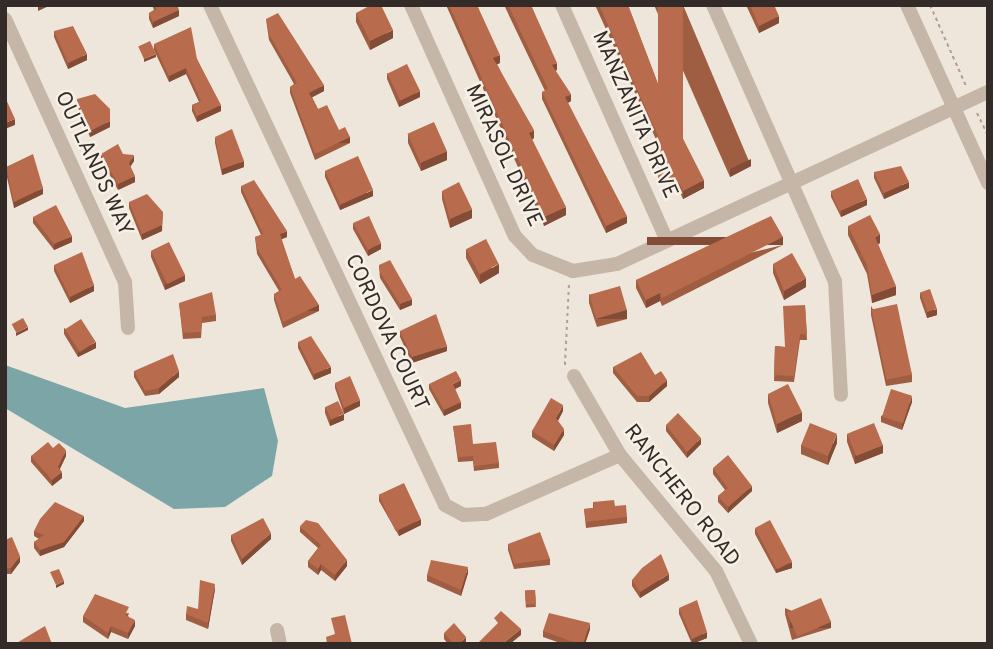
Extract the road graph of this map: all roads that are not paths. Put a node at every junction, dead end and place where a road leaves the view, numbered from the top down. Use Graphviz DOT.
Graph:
graph roads {
  1 [pos="210,5"];
  2 [pos="411,5"];
  3 [pos="562,5"];
  4 [pos="713,5"];
  5 [pos="907,5"];
  6 [pos="5,19"];
  7 [pos="988,92"];
  8 [pos="953,108"];
  9 [pos="792,183"];
  10 [pos="988,183"];
  11 [pos="667,241"];
  12 [pos="128,328"];
  13 [pos="575,377"];
  14 [pos="841,395"];
  15 [pos="620,455"];
  16 [pos="751,644"];
  1 -- 15 [label="street, CORDOVA COURT"];
  2 -- 11 [label="street, MIRASOL DRIVE"];
  3 -- 11 [label="street, MANZANITA DRIVE"];
  4 -- 9 [label="street"];
  5 -- 8 [label="street"];
  6 -- 12 [label="street, OUTLANDS WAY"];
  7 -- 8 [label="street, MIRASOL DRIVE"];
  8 -- 9 [label="street, MIRASOL DRIVE"];
  8 -- 10 [label="street"];
  9 -- 11 [label="street, MIRASOL DRIVE"];
  9 -- 14 [label="street"];
  13 -- 15 [label="street, RANCHERO ROAD"];
  15 -- 16 [label="street, RANCHERO ROAD"];
}
